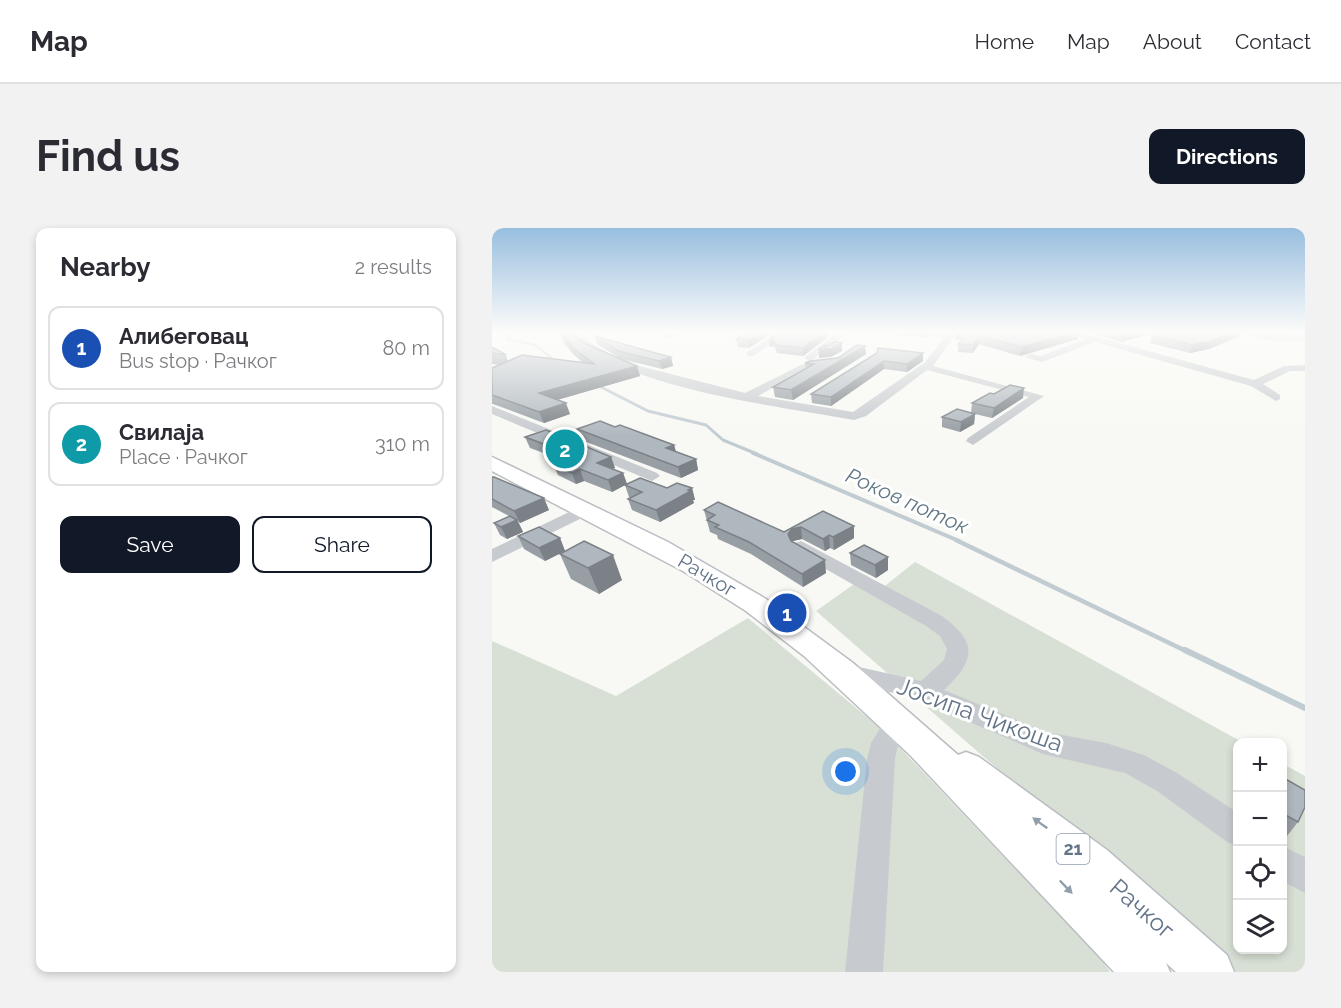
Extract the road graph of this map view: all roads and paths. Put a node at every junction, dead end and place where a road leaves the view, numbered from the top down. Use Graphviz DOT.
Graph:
graph roads {
  1 [pos="626,367"];
  2 [pos="803,367"];
  3 [pos="926,367"];
  4 [pos="1193,367"];
  5 [pos="1305,368"];
  6 [pos="824,370"];
  7 [pos="1255,384"];
  8 [pos="813,395"];
  9 [pos="747,397"];
  10 [pos="1276,397"];
  11 [pos="763,400"];
  12 [pos="795,406"];
  13 [pos="492,410"];
  14 [pos="973,441"];
  15 [pos="492,463"];
  16 [pos="652,476"];
  17 [pos="586,509"];
  18 [pos="801,547"];
  19 [pos="492,556"];
  20 [pos="846,673"];
  21 [pos="925,692"];
  22 [pos="899,720"];
  23 [pos="1233,828"];
  24 [pos="1287,865"];
  25 [pos="1305,876"];
  26 [pos="864,972"];
  27 [pos="1146,972"];
  28 [pos="1210,972"];
  1 -- 9 [label="street"];
  2 -- 9 [label="street"];
  3 -- 12 [label="street"];
  3 -- 14 [label="street"];
  4 -- 7 [label="street"];
  5 -- 7 [label="street"];
  6 -- 11 [label="street"];
  7 -- 10 [label="street"];
  8 -- 12 [label="street"];
  9 -- 11 [label="street"];
  11 -- 12 [label="street"];
  13 -- 16 [label="street"];
  15 -- 17 [label="main road, Рачког / 21"];
  17 -- 19 [label="street"];
  17 -- 20 [label="main road, Рачког / 21"];
  18 -- 21 [label="street"];
  20 -- 21 [label="street, Јосипа Чикоша"];
  20 -- 22 [label="main road, Рачког / 21"];
  21 -- 23 [label="street, Јосипа Чикоша"];
  22 -- 26 [label="street"];
  22 -- 27 [label="main road, Рачког / 21, one-way"];
  28 -- 22 [label="main road, Рачког / 21, one-way"];
  24 -- 25 [label="street"];
}
